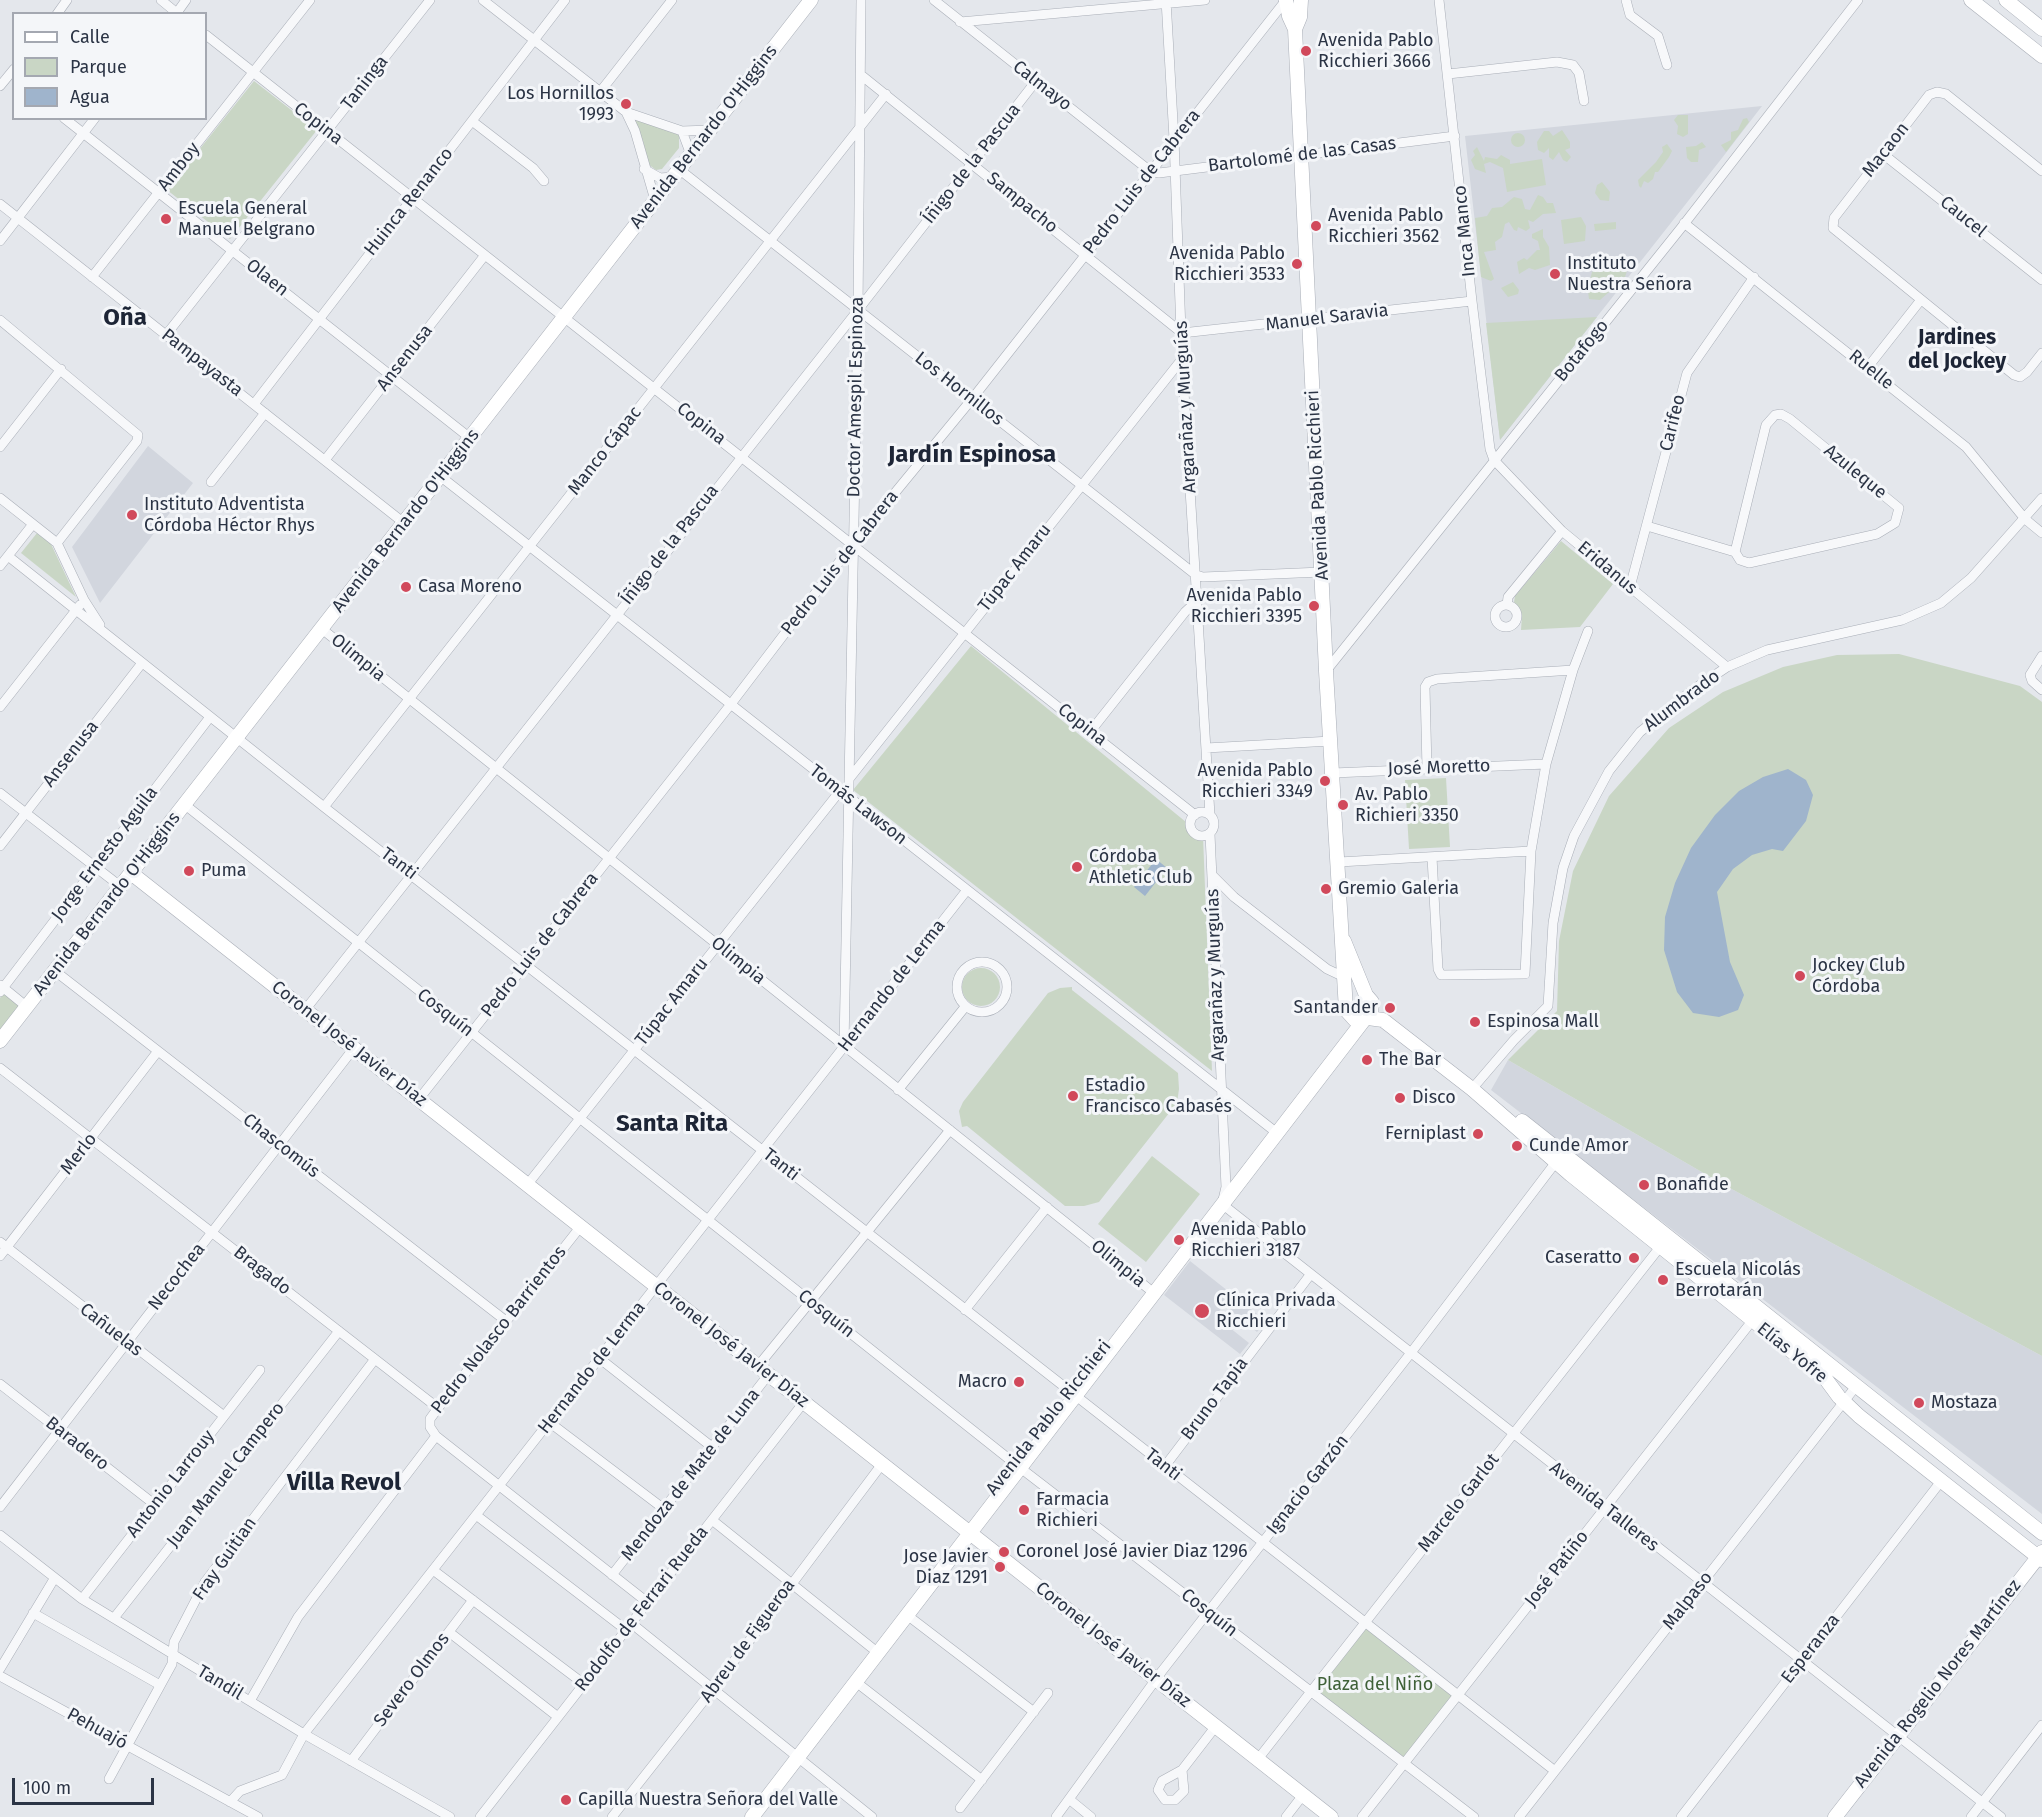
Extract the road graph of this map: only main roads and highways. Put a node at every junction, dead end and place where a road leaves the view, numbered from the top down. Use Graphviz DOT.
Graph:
graph roads {
  1 [pos="811,0"];
  2 [pos="1286,0"];
  3 [pos="1301,0"];
  4 [pos="1971,0"];
  5 [pos="2006,0"];
  6 [pos="2029,18"];
  7 [pos="1295,29"];
  8 [pos="2042,29"];
  9 [pos="2010,31"];
  10 [pos="2042,56"];
  11 [pos="130,873"];
  12 [pos="1344,941"];
  13 [pos="1369,999"];
  14 [pos="1348,1008"];
  15 [pos="1366,1019"];
  16 [pos="0,1041"];
  17 [pos="1474,1087"];
  18 [pos="1274,1131"];
  19 [pos="1559,1158"];
  20 [pos="1151,1291"];
  21 [pos="967,1531"];
  22 [pos="2042,1533"];
  23 [pos="2041,1557"];
  24 [pos="794,1756"];
  25 [pos="743,1817"];
  26 [pos="752,1817"];
  27 [pos="1331,1817"];
  28 [pos="1834,1817"];
  1 -- 11 [label="main road, Avenida Bernardo O'Higgins"];
  2 -- 7 [label="main road, Avenida Pablo Ricchieri"];
  3 -- 7 [label="main road, Avenida Pablo Ricchieri"];
  4 -- 9 [label="main road"];
  5 -- 6 [label="main road"];
  6 -- 8 [label="main road"];
  6 -- 9 [label="main road"];
  7 -- 12 [label="main road, Avenida Pablo Ricchieri"];
  9 -- 10 [label="main road"];
  11 -- 16 [label="main road, Avenida Bernardo O'Higgins"];
  11 -- 21 [label="main road, Coronel José Javier Díaz"];
  12 -- 13 [label="main road, Avenida Pablo Ricchieri"];
  12 -- 14 [label="main road, Avenida Pablo Ricchieri"];
  13 -- 14 [label="main road"];
  13 -- 15 [label="main road"];
  13 -- 17 [label="main road, Elías Yofre"];
  14 -- 15 [label="main road"];
  14 -- 18 [label="main road, Avenida Pablo Ricchieri"];
  15 -- 17 [label="main road, Elías Yofre"];
  15 -- 18 [label="main road, Avenida Pablo Ricchieri"];
  17 -- 19 [label="main road, Elías Yofre"];
  18 -- 20 [label="main road, Avenida Pablo Ricchieri"];
  18 -- 20 [label="main road, Avenida Pablo Ricchieri"];
  19 -- 22 [label="main road, Elías Yofre"];
  19 -- 23 [label="main road, Elías Yofre"];
  20 -- 21 [label="main road, Avenida Pablo Ricchieri"];
  21 -- 24 [label="main road, Avenida Pablo Ricchieri"];
  21 -- 24 [label="main road, Avenida Pablo Ricchieri"];
  21 -- 27 [label="main road, Coronel José Javier Díaz"];
  23 -- 28 [label="main road, Avenida Rogelio Nores Martínez"];
  24 -- 25 [label="main road, Avenida Pablo Ricchieri"];
  24 -- 26 [label="main road, Avenida Pablo Ricchieri"];
}
